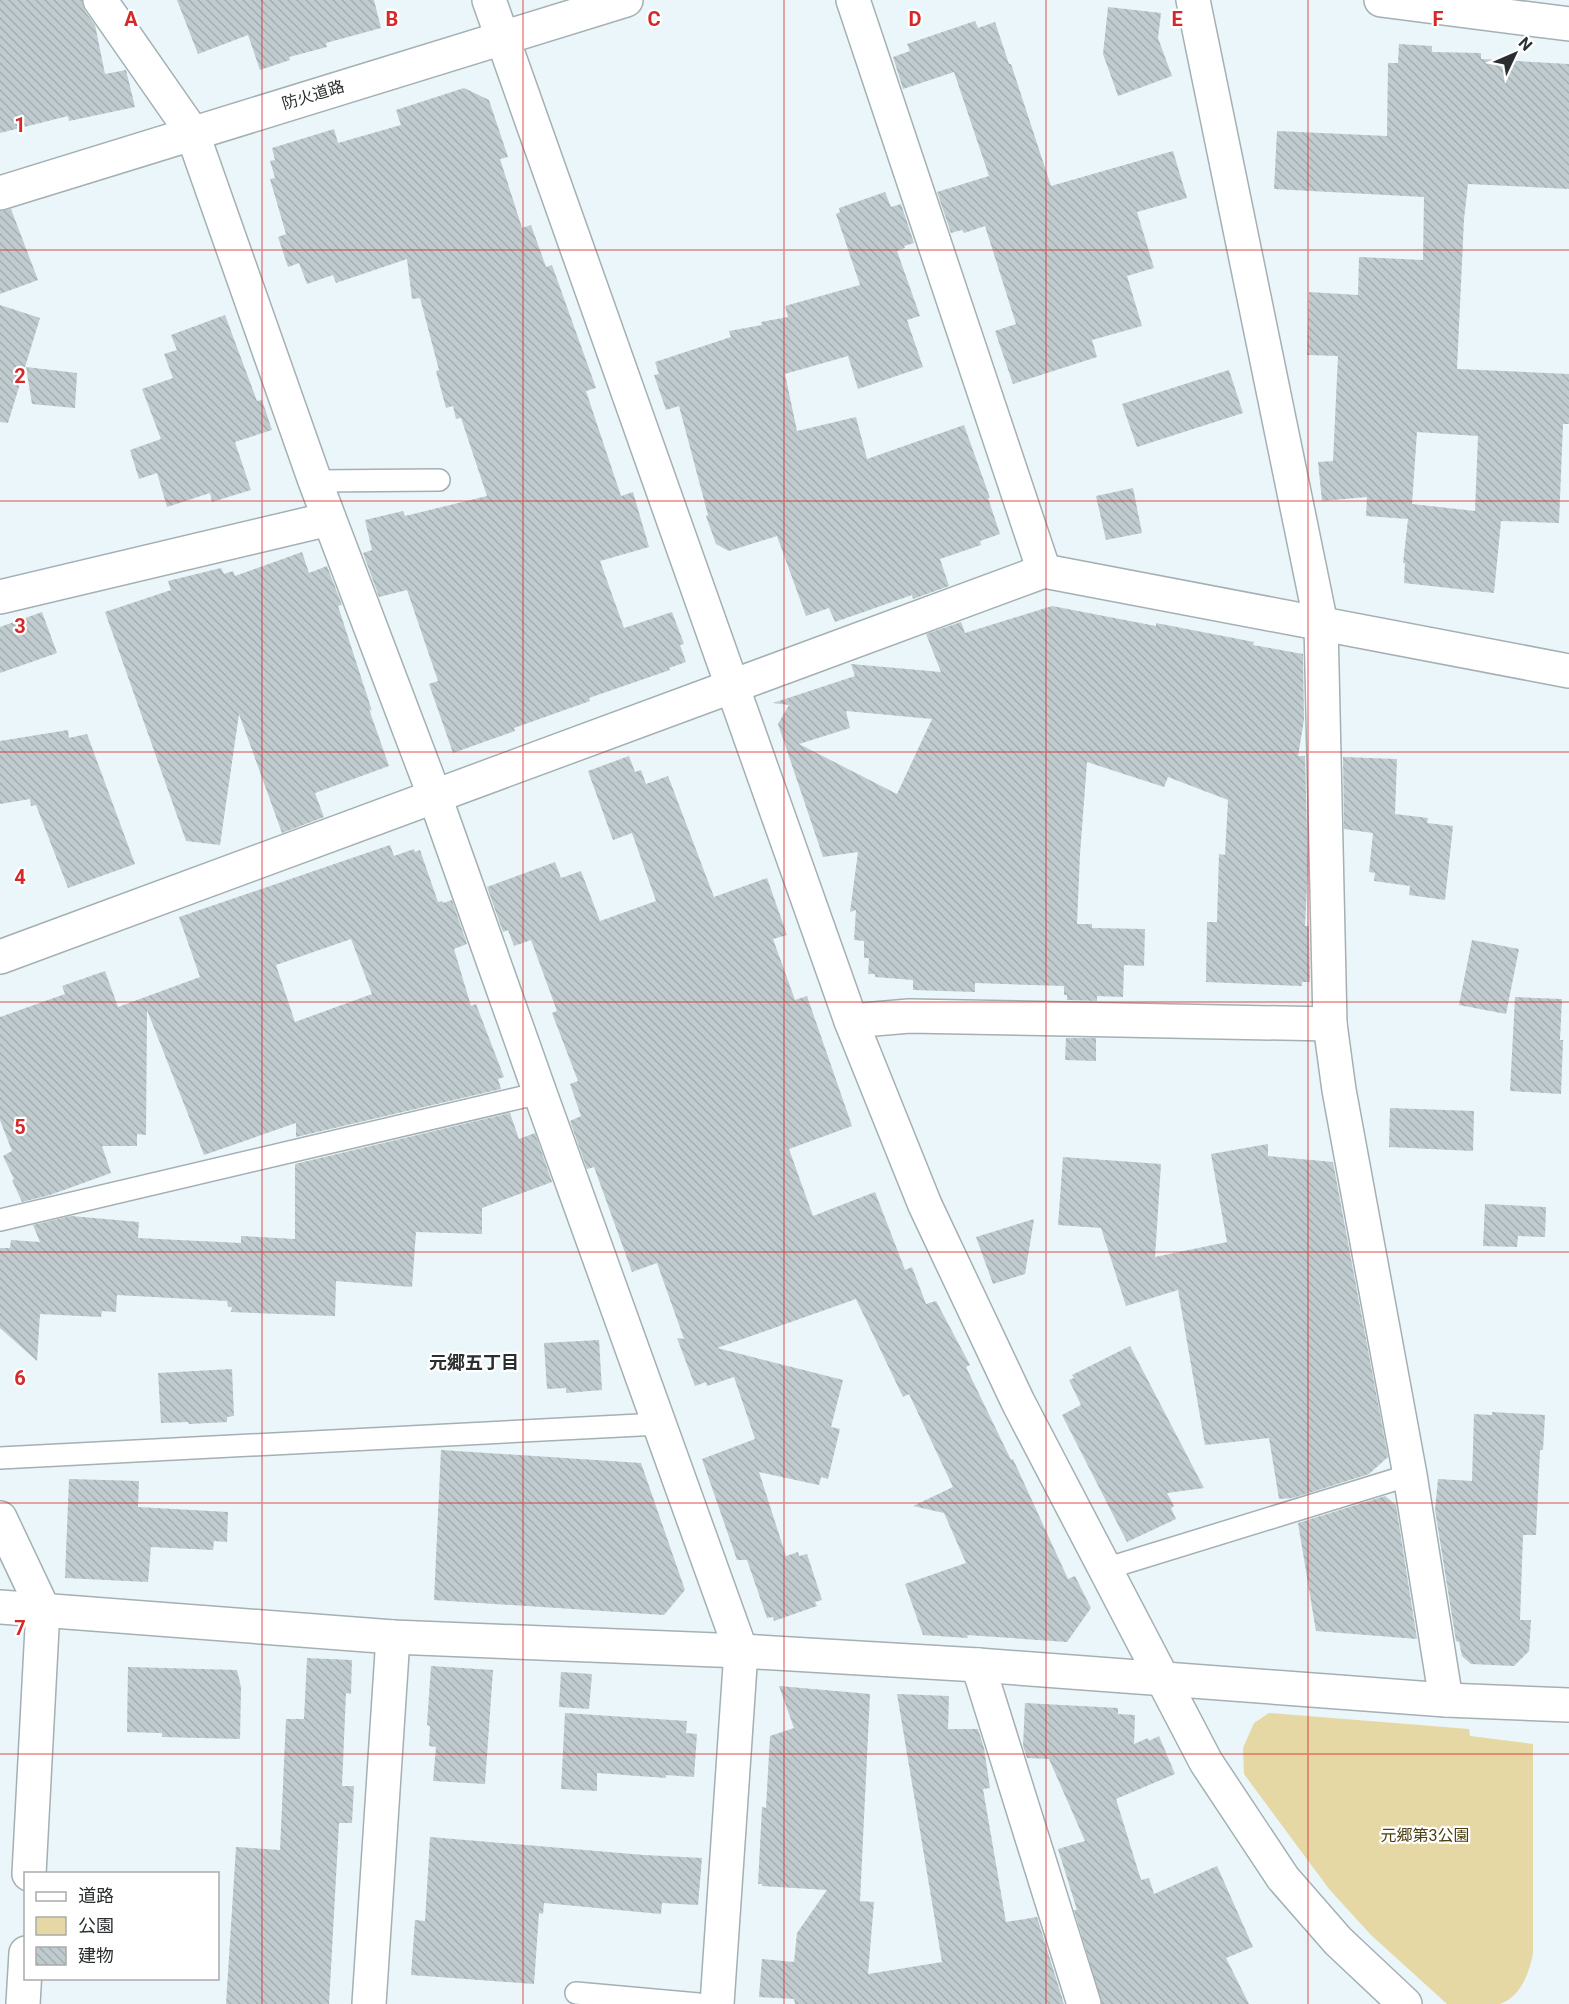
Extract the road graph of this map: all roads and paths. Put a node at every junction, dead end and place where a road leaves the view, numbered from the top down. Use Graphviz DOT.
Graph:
graph roads {
  1 [pos="100,0"];
  2 [pos="489,0"];
  3 [pos="626,0"];
  4 [pos="853,0"];
  5 [pos="1193,0"];
  6 [pos="1381,0"];
  7 [pos="1569,24"];
  8 [pos="502,38"];
  9 [pos="192,132"];
  10 [pos="0,193"];
  11 [pos="439,480"];
  12 [pos="315,481"];
  13 [pos="328,519"];
  14 [pos="1044,572"];
  15 [pos="0,597"];
  16 [pos="1321,624"];
  17 [pos="1569,671"];
  18 [pos="732,688"];
  19 [pos="435,797"];
  20 [pos="0,957"];
  21 [pos="851,1021"];
  22 [pos="1330,1024"];
  23 [pos="540,1093"];
  24 [pos="0,1220"];
  25 [pos="659,1424"];
  26 [pos="0,1458"];
  27 [pos="1410,1475"];
  28 [pos="0,1518"];
  29 [pos="1106,1569"];
  30 [pos="0,1607"];
  31 [pos="43,1609"];
  32 [pos="393,1637"];
  33 [pos="741,1651"];
  34 [pos="978,1665"];
  35 [pos="1162,1680"];
  36 [pos="1446,1700"];
  37 [pos="1569,1705"];
  38 [pos="29,1872"];
  39 [pos="24,1980"];
  40 [pos="576,1993"];
  41 [pos="23,2004"];
  42 [pos="369,2004"];
  43 [pos="698,2004"];
  44 [pos="717,2004"];
  45 [pos="1084,2004"];
  46 [pos="1405,2004"];
  1 -- 9 [label="street"];
  2 -- 8 [label="street"];
  3 -- 8 [label="street, 防火道路"];
  4 -- 14 [label="street"];
  5 -- 16 [label="street"];
  6 -- 7 [label="street"];
  8 -- 9 [label="street, 防火道路"];
  8 -- 18 [label="street"];
  9 -- 10 [label="street, 防火道路"];
  9 -- 12 [label="street"];
  11 -- 12 [label="lane"];
  12 -- 13 [label="street"];
  13 -- 15 [label="street"];
  13 -- 19 [label="street"];
  14 -- 16 [label="street"];
  14 -- 18 [label="street"];
  16 -- 17 [label="street"];
  16 -- 22 [label="street"];
  18 -- 19 [label="street"];
  18 -- 21 [label="street"];
  19 -- 20 [label="street"];
  19 -- 23 [label="street"];
  21 -- 22 [label="street"];
  21 -- 29 [label="street"];
  22 -- 27 [label="street"];
  23 -- 24 [label="lane"];
  23 -- 25 [label="street"];
  25 -- 26 [label="lane"];
  25 -- 33 [label="street"];
  27 -- 29 [label="lane"];
  27 -- 36 [label="street"];
  28 -- 31 [label="street"];
  29 -- 35 [label="street"];
  30 -- 31 [label="street"];
  31 -- 32 [label="street"];
  31 -- 38 [label="street"];
  32 -- 33 [label="street"];
  32 -- 42 [label="street"];
  33 -- 34 [label="street"];
  33 -- 44 [label="street"];
  34 -- 35 [label="street"];
  34 -- 45 [label="street"];
  35 -- 36 [label="street"];
  35 -- 46 [label="street"];
  36 -- 37 [label="street"];
  39 -- 41 [label="street"];
  40 -- 43 [label="lane"];
}
